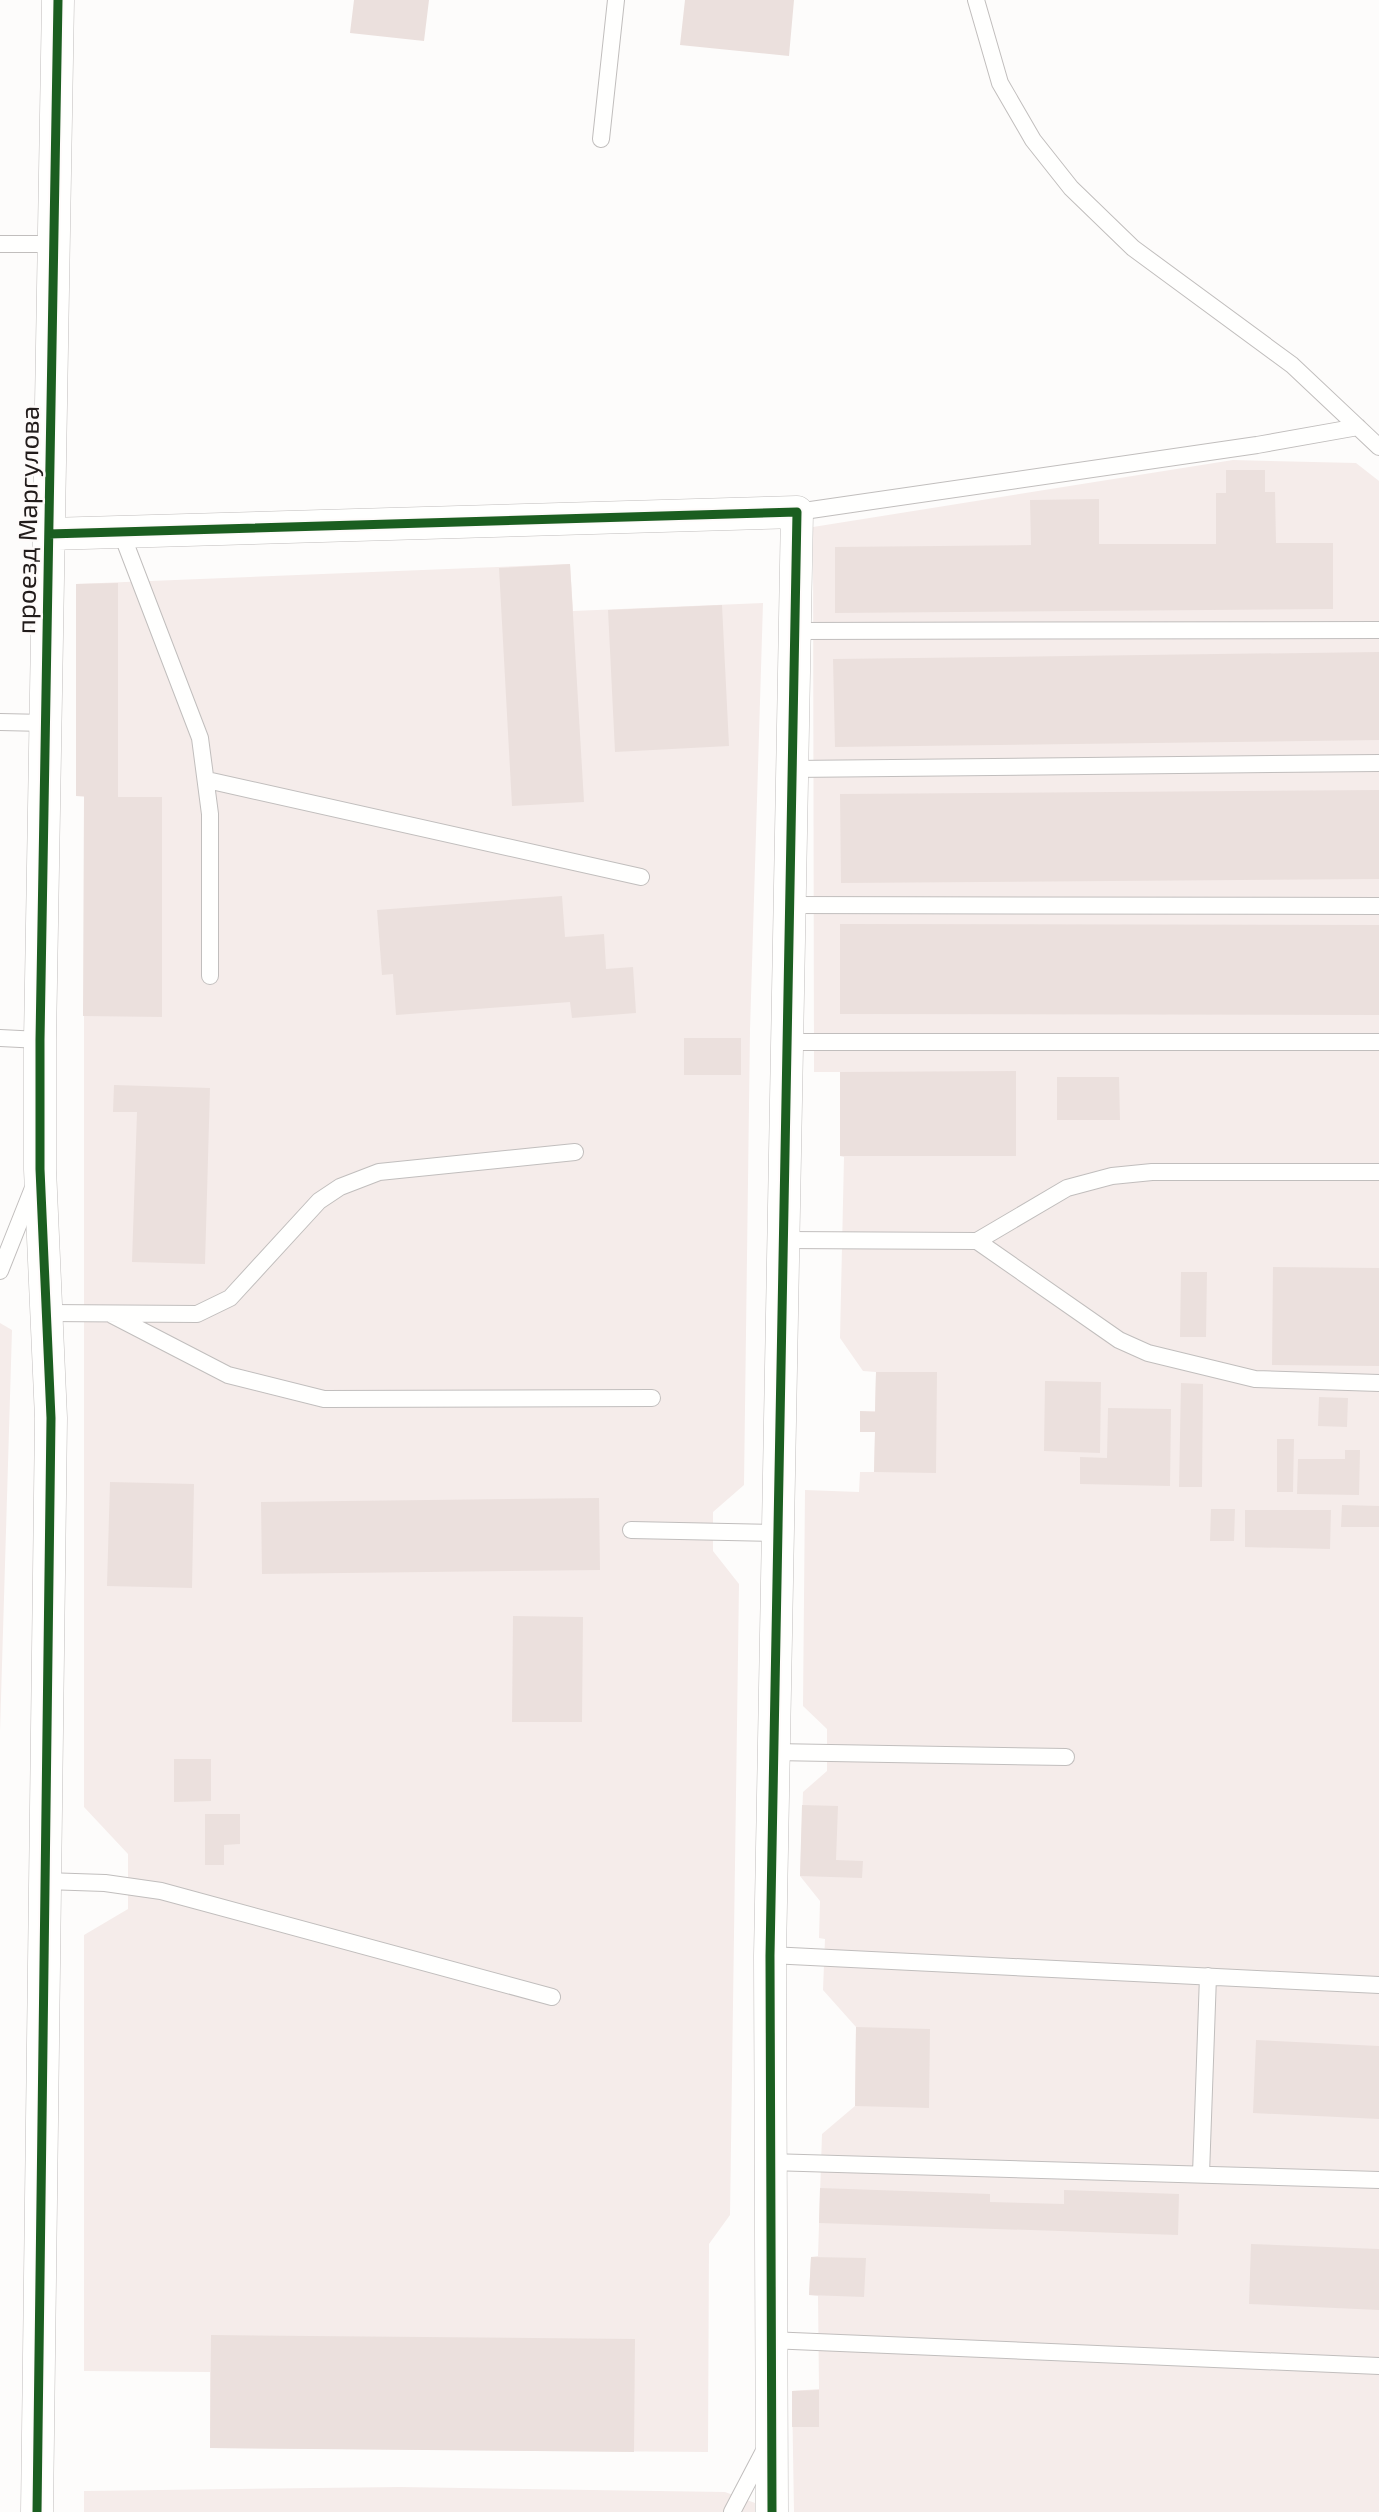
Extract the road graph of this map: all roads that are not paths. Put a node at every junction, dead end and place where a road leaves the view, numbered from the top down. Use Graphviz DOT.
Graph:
graph roads {
  1 [pos="58,0"];
  2 [pos="616,0"];
  3 [pos="976,0"];
  4 [pos="601,139"];
  5 [pos="0,244"];
  6 [pos="55,244"];
  7 [pos="1358,428"];
  8 [pos="1379,447"];
  9 [pos="797,512"];
  10 [pos="121,532"];
  11 [pos="49,534"];
  12 [pos="1379,630"];
  13 [pos="795,631"];
  14 [pos="0,722"];
  15 [pos="46,723"];
  16 [pos="1379,763"];
  17 [pos="792,769"];
  18 [pos="207,780"];
  19 [pos="641,877"];
  20 [pos="790,905"];
  21 [pos="1379,906"];
  22 [pos="210,976"];
  23 [pos="0,1038"];
  24 [pos="40,1040"];
  25 [pos="788,1042"];
  26 [pos="1379,1042"];
  27 [pos="575,1152"];
  28 [pos="40,1170"];
  29 [pos="1379,1172"];
  30 [pos="783,1240"];
  31 [pos="977,1241"];
  32 [pos="0,1271"];
  33 [pos="47,1313"];
  34 [pos="111,1314"];
  35 [pos="1379,1383"];
  36 [pos="652,1398"];
  37 [pos="631,1530"];
  38 [pos="776,1532"];
  39 [pos="773,1752"];
  40 [pos="1066,1757"];
  41 [pos="45,1881"];
  42 [pos="770,1955"];
  43 [pos="1208,1976"];
  44 [pos="1379,1984"];
  45 [pos="552,1997"];
  46 [pos="769,2162"];
  47 [pos="1202,2174"];
  48 [pos="1379,2180"];
  49 [pos="769,2340"];
  50 [pos="1379,2365"];
  51 [pos="771,2438"];
  52 [pos="37,2512"];
  53 [pos="733,2512"];
  54 [pos="772,2512"];
  1 -- 6 [label="street, проезд Маргулова"];
  2 -- 4 [label="lane"];
  3 -- 7 [label="lane"];
  5 -- 6 [label="lane"];
  6 -- 11 [label="street, проезд Маргулова"];
  7 -- 8 [label="lane"];
  7 -- 9 [label="lane"];
  9 -- 10 [label="street"];
  9 -- 13 [label="street"];
  10 -- 11 [label="street"];
  10 -- 18 [label="lane"];
  11 -- 15 [label="street, проезд Маргулова"];
  12 -- 13 [label="lane"];
  13 -- 17 [label="street"];
  14 -- 15 [label="lane"];
  15 -- 24 [label="street, проезд Маргулова"];
  16 -- 17 [label="lane"];
  17 -- 20 [label="street"];
  18 -- 19 [label="lane"];
  18 -- 22 [label="lane"];
  20 -- 21 [label="lane"];
  20 -- 25 [label="street"];
  23 -- 24 [label="lane"];
  24 -- 28 [label="street, проезд Маргулова"];
  25 -- 26 [label="lane"];
  25 -- 30 [label="street"];
  27 -- 34 [label="lane"];
  28 -- 32 [label="lane"];
  28 -- 33 [label="street, проезд Маргулова"];
  29 -- 31 [label="lane"];
  30 -- 31 [label="lane"];
  30 -- 38 [label="street"];
  31 -- 35 [label="lane"];
  33 -- 34 [label="lane"];
  33 -- 41 [label="street, проезд Маргулова"];
  34 -- 36 [label="lane"];
  37 -- 38 [label="lane"];
  38 -- 39 [label="street"];
  39 -- 40 [label="lane"];
  39 -- 42 [label="street"];
  41 -- 45 [label="lane"];
  41 -- 52 [label="street, проезд Маргулова"];
  42 -- 43 [label="lane"];
  42 -- 46 [label="street"];
  43 -- 44 [label="lane"];
  43 -- 47 [label="lane"];
  46 -- 47 [label="lane"];
  46 -- 49 [label="street"];
  47 -- 48 [label="lane"];
  49 -- 50 [label="lane"];
  49 -- 51 [label="street"];
  51 -- 53 [label="lane"];
  51 -- 54 [label="street"];
}
